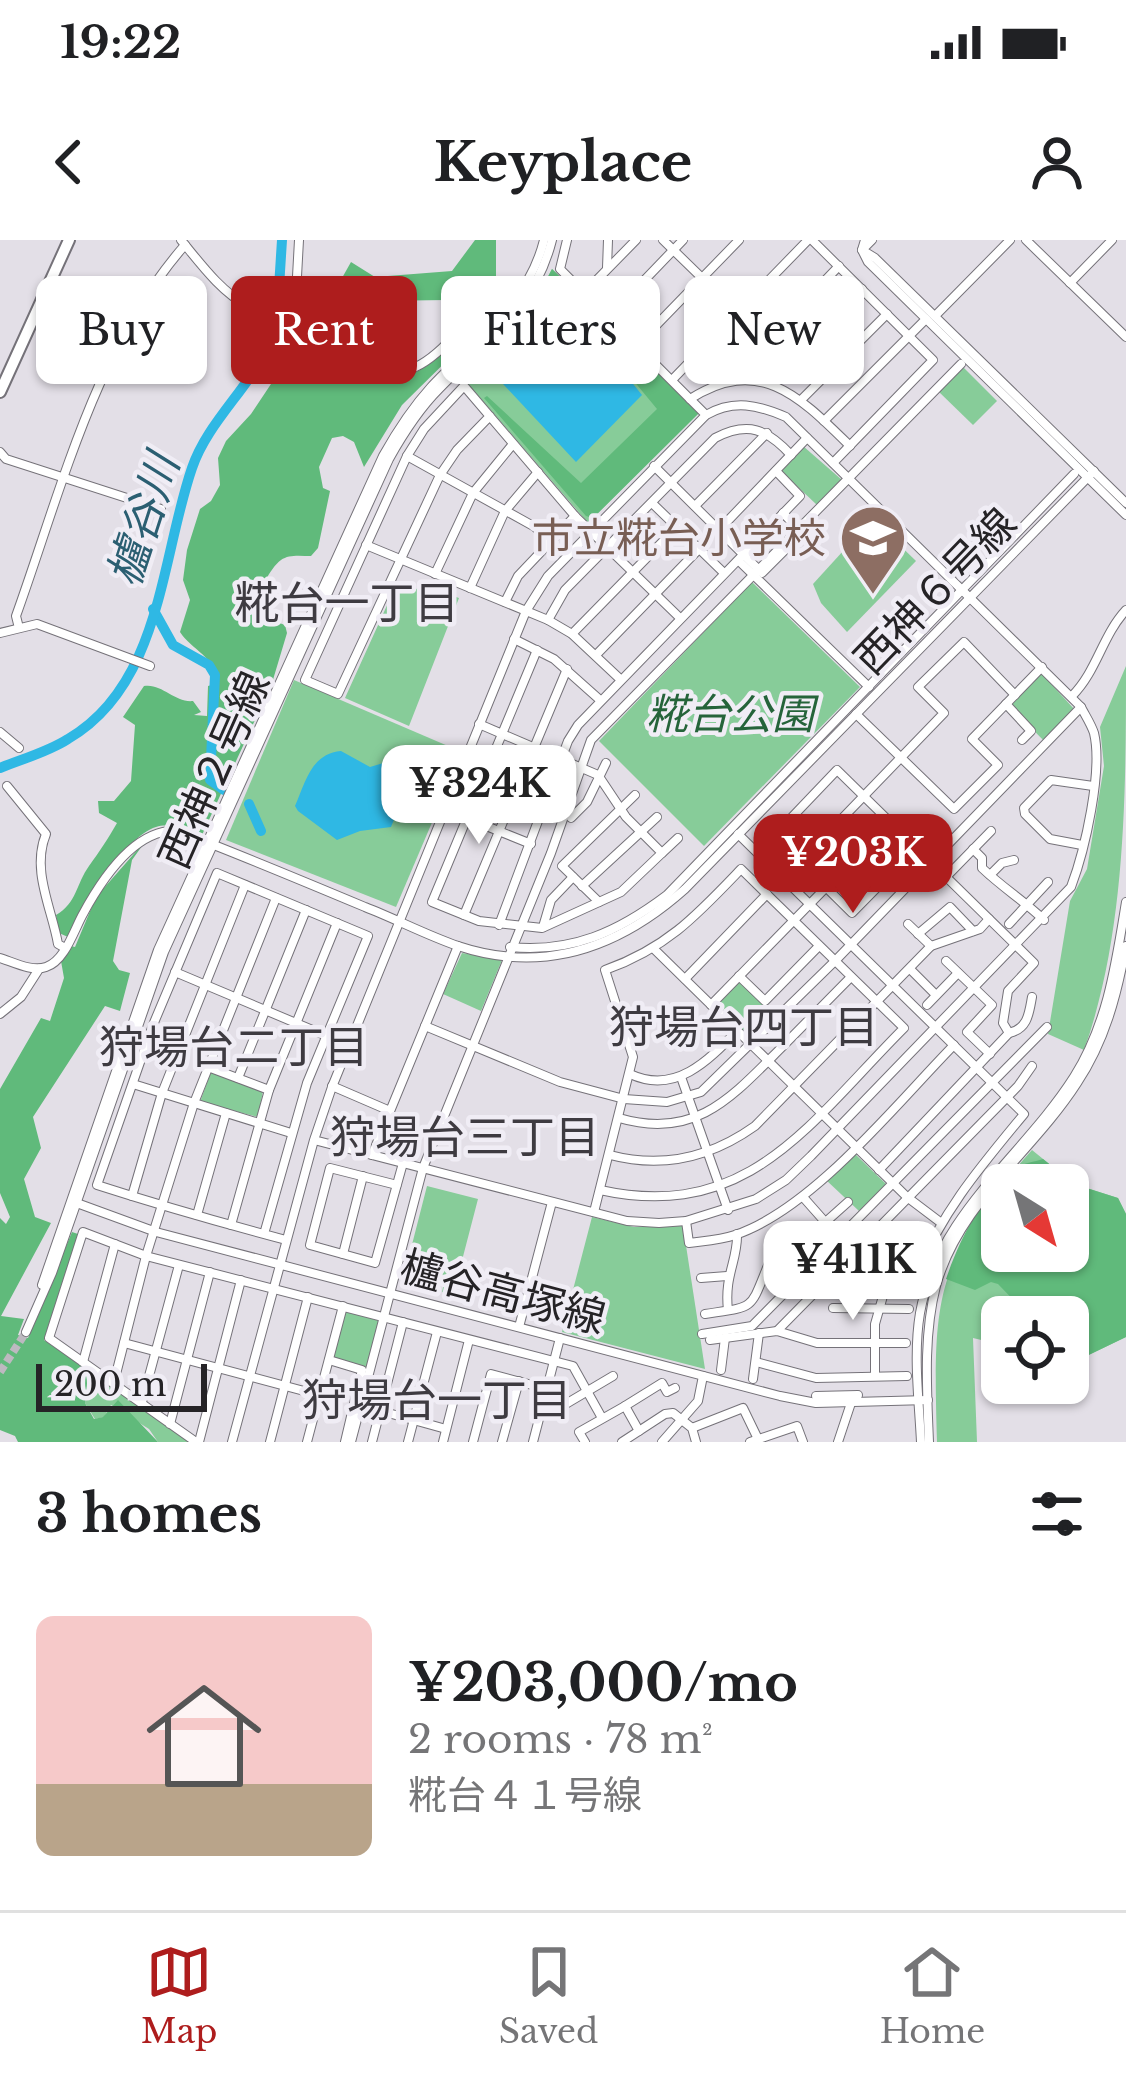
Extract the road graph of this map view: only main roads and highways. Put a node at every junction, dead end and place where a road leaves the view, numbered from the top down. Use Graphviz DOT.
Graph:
graph roads {
  1 [pos="69,240"];
  2 [pos="0,392"];
  1 -- 2 [label="main road"];
}
